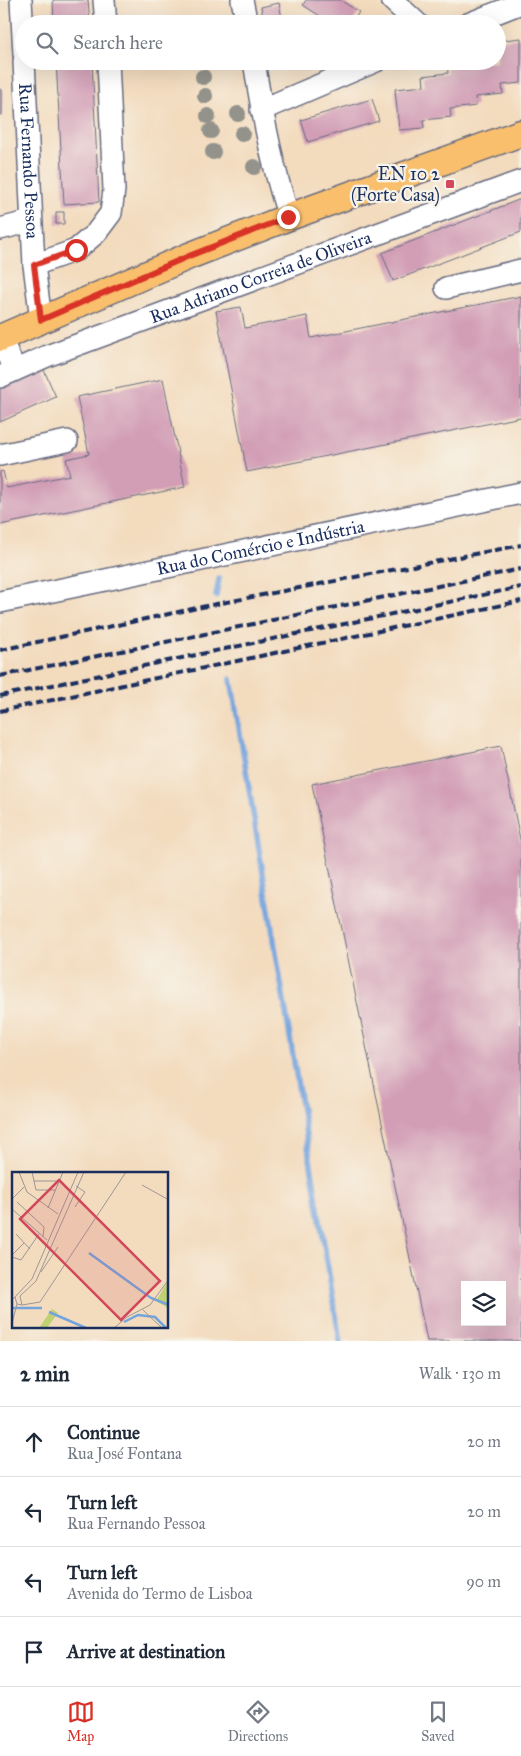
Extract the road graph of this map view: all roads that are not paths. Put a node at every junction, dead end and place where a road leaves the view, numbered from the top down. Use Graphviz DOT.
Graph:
graph roads {
  1 [pos="21,0"];
  2 [pos="104,0"];
  3 [pos="242,0"];
  4 [pos="392,0"];
  5 [pos="512,4"];
  6 [pos="22,15"];
  7 [pos="105,15"];
  8 [pos="245,15"];
  9 [pos="408,15"];
  10 [pos="488,15"];
  11 [pos="24,70"];
  12 [pos="108,70"];
  13 [pos="255,70"];
  14 [pos="355,70"];
  15 [pos="261,110"];
  16 [pos="521,133"];
  17 [pos="521,181"];
  18 [pos="288,217"];
  19 [pos="31,221"];
  20 [pos="0,230"];
  21 [pos="34,265"];
  22 [pos="521,270"];
  23 [pos="446,288"];
  24 [pos="41,320"];
  25 [pos="1,338"];
  26 [pos="8,373"];
  27 [pos="67,441"];
  28 [pos="0,454"];
  29 [pos="521,493"];
  30 [pos="0,602"];
  1 -- 6 [label="street"];
  2 -- 7 [label="street"];
  3 -- 8 [label="street"];
  4 -- 9 [label="street"];
  5 -- 10 [label="street"];
  11 -- 19 [label="street, Rua Fernando Pessoa"];
  12 -- 21 [label="street"];
  13 -- 15 [label="street"];
  14 -- 15 [label="street"];
  15 -- 18 [label="street"];
  16 -- 18 [label="main road"];
  17 -- 26 [label="street, Rua Adriano Correia de Oliveira"];
  18 -- 24 [label="main road"];
  19 -- 20 [label="street"];
  19 -- 21 [label="street, Rua Fernando Pessoa"];
  21 -- 24 [label="street, Rua Fernando Pessoa"];
  22 -- 23 [label="street"];
  24 -- 25 [label="main road"];
  25 -- 26 [label="street"];
  27 -- 28 [label="street"];
  29 -- 30 [label="street, Rua do Comércio e Indústria"];
}
